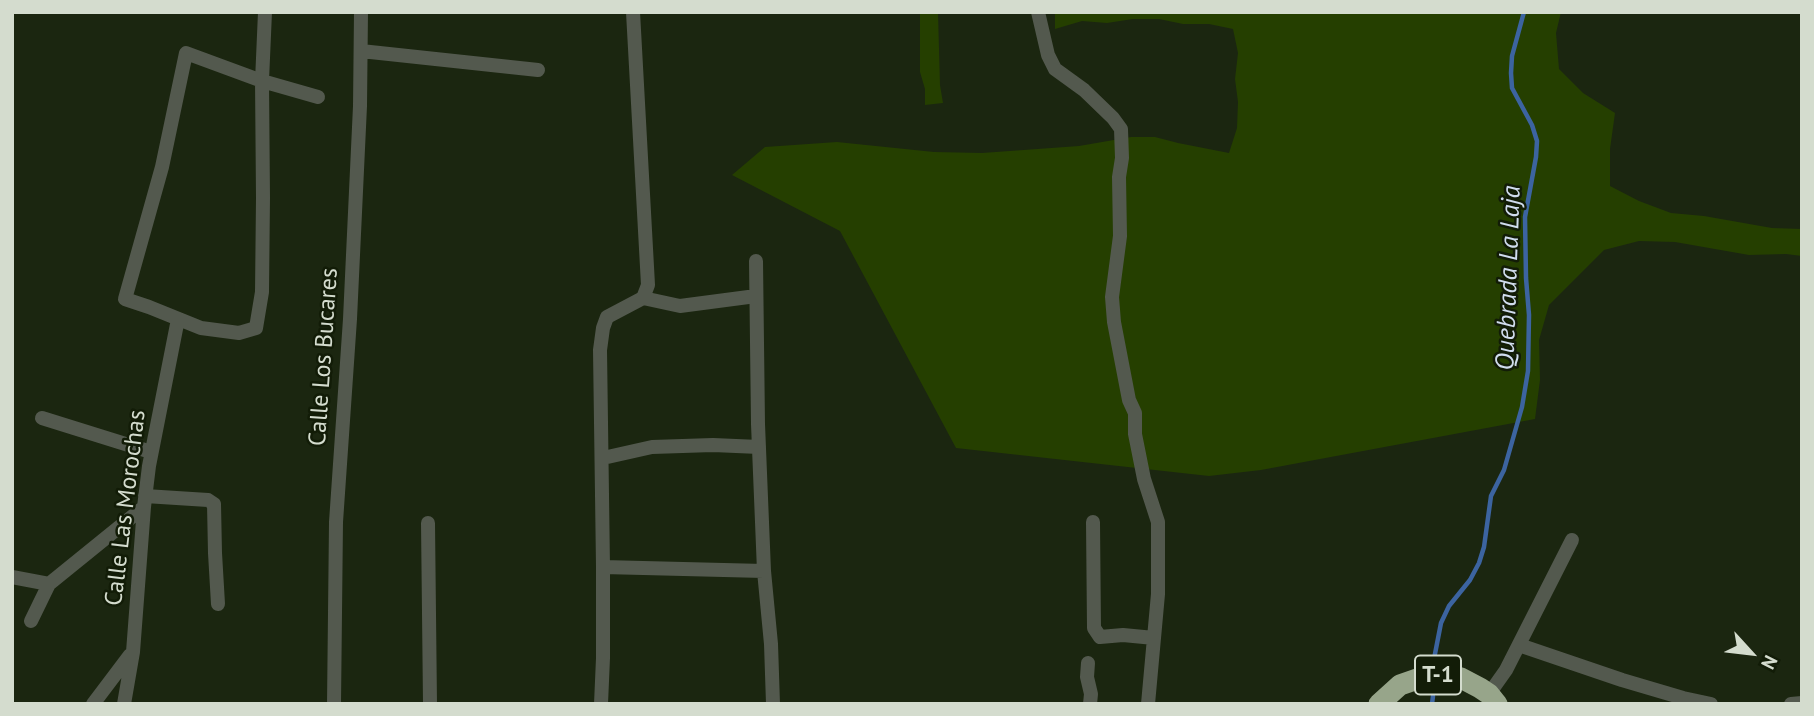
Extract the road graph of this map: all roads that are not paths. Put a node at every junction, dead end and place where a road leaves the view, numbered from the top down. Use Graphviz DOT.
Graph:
graph roads {
  1 [pos="265,12"];
  2 [pos="361,12"];
  3 [pos="633,12"];
  4 [pos="1038,12"];
  5 [pos="361,51"];
  6 [pos="538,70"];
  7 [pos="261,81"];
  8 [pos="318,97"];
  9 [pos="756,261"];
  10 [pos="756,296"];
  11 [pos="643,298"];
  12 [pos="178,319"];
  13 [pos="42,418"];
  14 [pos="759,447"];
  15 [pos="152,452"];
  16 [pos="603,457"];
  17 [pos="144,501"];
  18 [pos="1093,522"];
  19 [pos="428,523"];
  20 [pos="1572,540"];
  21 [pos="603,567"];
  22 [pos="764,571"];
  23 [pos="12,577"];
  24 [pos="49,584"];
  25 [pos="218,604"];
  26 [pos="31,621"];
  27 [pos="1154,638"];
  28 [pos="1519,645"];
  29 [pos="133,652"];
  30 [pos="1088,663"];
  31 [pos="1493,699"];
  32 [pos="1802,703"];
  33 [pos="93,704"];
  34 [pos="124,704"];
  35 [pos="334,704"];
  36 [pos="430,704"];
  37 [pos="601,704"];
  38 [pos="773,704"];
  39 [pos="1090,704"];
  40 [pos="1148,704"];
  41 [pos="1379,704"];
  42 [pos="1711,704"];
  43 [pos="1791,704"];
  1 -- 7 [label="street"];
  2 -- 5 [label="street, Calle Los Bucares"];
  3 -- 11 [label="street"];
  4 -- 27 [label="street"];
  5 -- 6 [label="street"];
  5 -- 35 [label="street, Calle Los Bucares"];
  7 -- 8 [label="street"];
  7 -- 12 [label="street"];
  7 -- 12 [label="street"];
  9 -- 10 [label="street"];
  10 -- 11 [label="street"];
  10 -- 14 [label="street"];
  11 -- 16 [label="street"];
  12 -- 15 [label="street, Calle Las Morochas"];
  13 -- 15 [label="street"];
  14 -- 16 [label="street"];
  14 -- 22 [label="street"];
  15 -- 17 [label="street, Calle Las Morochas"];
  16 -- 21 [label="street"];
  17 -- 24 [label="street"];
  17 -- 25 [label="street"];
  17 -- 29 [label="street, Calle Las Morochas"];
  18 -- 27 [label="street"];
  19 -- 36 [label="street"];
  20 -- 28 [label="street"];
  21 -- 22 [label="street"];
  21 -- 37 [label="street"];
  22 -- 38 [label="street"];
  23 -- 24 [label="street"];
  24 -- 26 [label="street"];
  27 -- 40 [label="street"];
  28 -- 31 [label="street"];
  28 -- 42 [label="street"];
  29 -- 33 [label="street"];
  29 -- 34 [label="street, Calle Las Morochas"];
  30 -- 39 [label="street"];
  31 -- 41 [label="highway, T-1"];
  32 -- 43 [label="street"];
}
